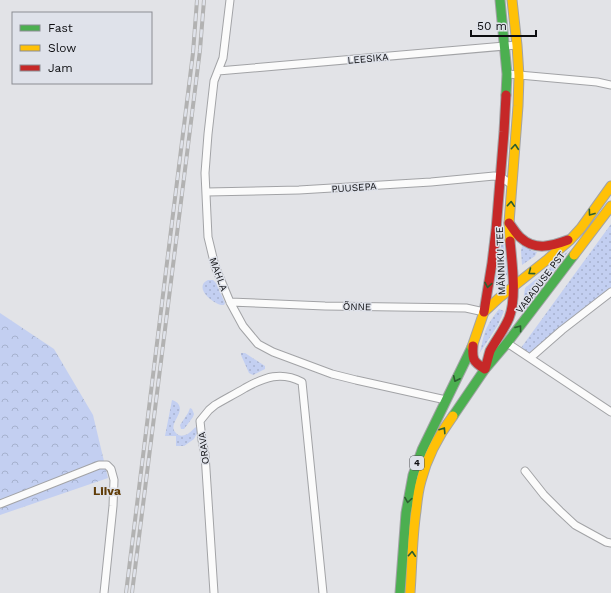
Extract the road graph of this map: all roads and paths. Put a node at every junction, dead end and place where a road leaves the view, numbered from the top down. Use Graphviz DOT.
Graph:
graph roads {
  1 [pos="230,0"];
  2 [pos="500,0"];
  3 [pos="512,0"];
  4 [pos="517,45"];
  5 [pos="505,46"];
  6 [pos="218,71"];
  7 [pos="507,74"];
  8 [pos="519,76"];
  9 [pos="611,85"];
  10 [pos="501,176"];
  11 [pos="512,185"];
  12 [pos="611,186"];
  13 [pos="206,192"];
  14 [pos="611,206"];
  15 [pos="509,223"];
  16 [pos="570,240"];
  17 [pos="513,286"];
  18 [pos="611,292"];
  19 [pos="230,302"];
  20 [pos="484,312"];
  21 [pos="507,343"];
  22 [pos="473,344"];
  23 [pos="530,358"];
  24 [pos="485,369"];
  25 [pos="446,400"];
  26 [pos="611,412"];
  27 [pos="525,471"];
  28 [pos="0,504"];
  29 [pos="611,543"];
  30 [pos="104,593"];
  31 [pos="214,593"];
  32 [pos="323,593"];
  33 [pos="400,593"];
  34 [pos="410,593"];
  1 -- 6 [label="street, MAHLA"];
  2 -- 5 [label="main road, MÄNNIKU TEE"];
  3 -- 4 [label="main road, MÄNNIKU TEE"];
  4 -- 5 [label="street, LEESIKA"];
  4 -- 8 [label="main road, MÄNNIKU TEE"];
  5 -- 6 [label="street, LEESIKA"];
  5 -- 7 [label="main road, MÄNNIKU TEE"];
  6 -- 13 [label="street, MAHLA"];
  7 -- 8 [label="street"];
  7 -- 10 [label="main road, MÄNNIKU TEE"];
  8 -- 9 [label="street"];
  11 -- 8 [label="main road, MÄNNIKU TEE, one-way"];
  10 -- 11 [label="street"];
  10 -- 13 [label="street, PUUSEPA"];
  10 -- 20 [label="main road, MÄNNIKU TEE, one-way"];
  15 -- 11 [label="main road, MÄNNIKU TEE, one-way"];
  12 -- 16 [label="main road, VABADUSE PST / 4, one-way"];
  13 -- 19 [label="street, MAHLA"];
  21 -- 14 [label="main road, VABADUSE PST / 4, one-way"];
  15 -- 16 [label="main road"];
  15 -- 17 [label="main road, MÄNNIKU TEE"];
  16 -- 17 [label="main road, VABADUSE PST / 4, one-way"];
  17 -- 20 [label="main road, VABADUSE PST / 4"];
  17 -- 24 [label="main road, MÄNNIKU TEE"];
  18 -- 23 [label="street"];
  19 -- 20 [label="street, ÕNNE"];
  19 -- 25 [label="street, MAHLA"];
  20 -- 22 [label="main road, MÄNNIKU TEE / 4"];
  21 -- 23 [label="street"];
  21 -- 24 [label="main road, VABADUSE PST / 4"];
  22 -- 24 [label="main road"];
  22 -- 25 [label="main road, MÄNNIKU TEE / 4, one-way"];
  23 -- 26 [label="street"];
  34 -- 24 [label="main road, MÄNNIKU TEE / 4, one-way"];
  25 -- 33 [label="main road, MÄNNIKU TEE / 4, one-way"];
  27 -- 29 [label="street"];
  28 -- 30 [label="street"];
  31 -- 32 [label="street, ORAVA"];
}
